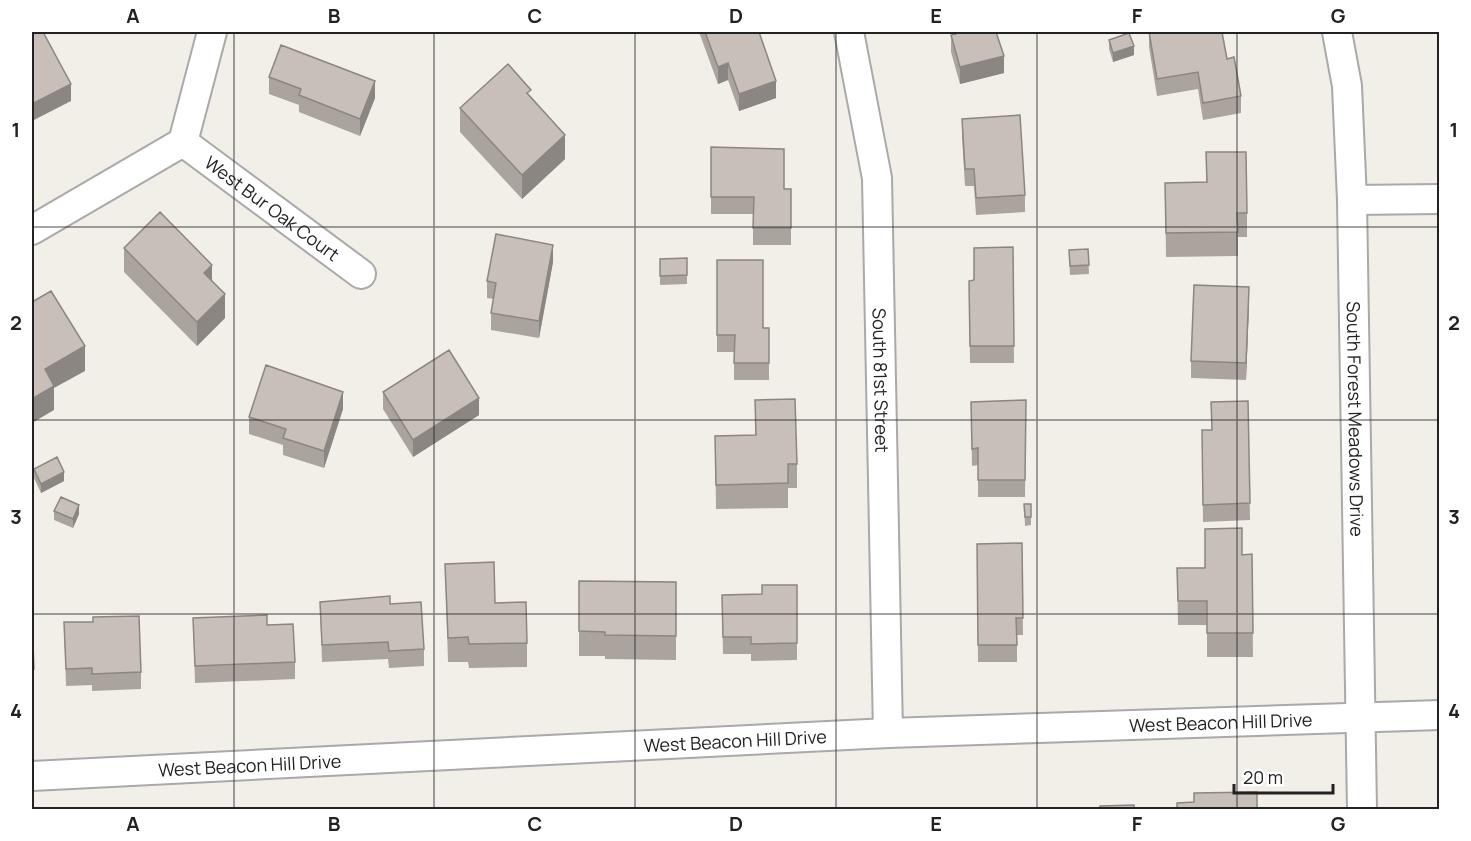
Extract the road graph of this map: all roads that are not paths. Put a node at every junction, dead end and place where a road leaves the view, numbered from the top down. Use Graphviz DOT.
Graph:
graph roads {
  1 [pos="212,32"];
  2 [pos="849,32"];
  3 [pos="1336,32"];
  4 [pos="183,142"];
  5 [pos="1440,199"];
  6 [pos="1352,200"];
  7 [pos="32,230"];
  8 [pos="361,274"];
  9 [pos="1440,715"];
  10 [pos="1360,718"];
  11 [pos="888,733"];
  12 [pos="32,776"];
  13 [pos="1362,810"];
  1 -- 4 [label="street"];
  2 -- 11 [label="street, South 81st Street"];
  3 -- 6 [label="street, South Forest Meadows Drive"];
  4 -- 7 [label="street"];
  4 -- 8 [label="street, West Bur Oak Court"];
  5 -- 6 [label="street"];
  6 -- 10 [label="street, South Forest Meadows Drive"];
  9 -- 10 [label="street, West Beacon Hill Drive"];
  10 -- 11 [label="street, West Beacon Hill Drive"];
  10 -- 13 [label="street, South Forest Meadows Drive"];
  11 -- 12 [label="street, West Beacon Hill Drive"];
}
